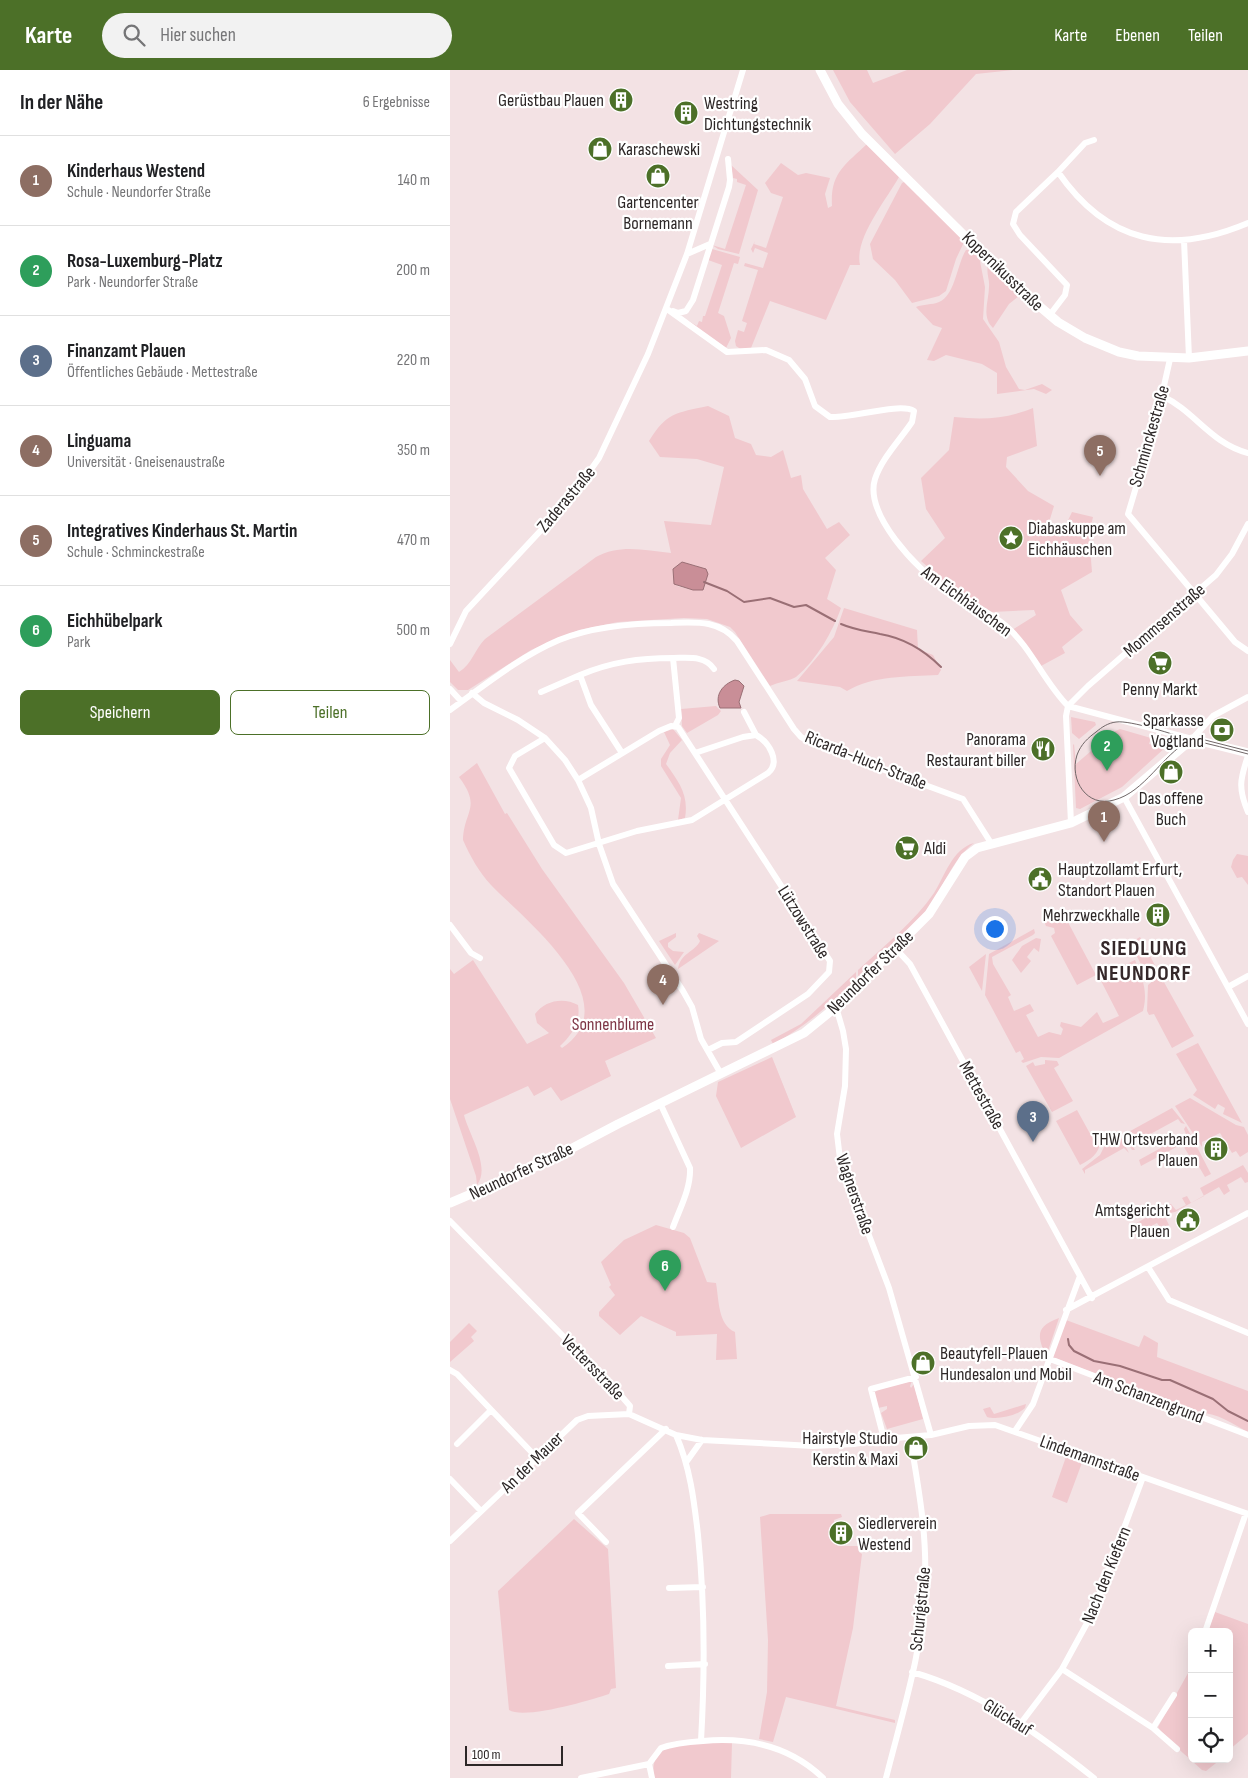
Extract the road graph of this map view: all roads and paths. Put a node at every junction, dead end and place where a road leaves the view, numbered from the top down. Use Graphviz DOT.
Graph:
graph roads {
  1 [pos="743,70"];
  2 [pos="820,70"];
  3 [pos="1094,140"];
  4 [pos="728,160"];
  5 [pos="1058,172"];
  6 [pos="1248,223"];
  7 [pos="1184,240"];
  8 [pos="710,244"];
  9 [pos="687,254"];
  10 [pos="667,309"];
  11 [pos="1049,316"];
  12 [pos="1248,351"];
  13 [pos="1170,358"];
  14 [pos="1189,358"];
  15 [pos="1162,396"];
  16 [pos="1248,453"];
  17 [pos="1248,524"];
  18 [pos="1194,594"];
  19 [pos="450,644"];
  20 [pos="1248,651"];
  21 [pos="673,658"];
  22 [pos="714,669"];
  23 [pos="580,674"];
  24 [pos="450,689"];
  25 [pos="541,692"];
  26 [pos="472,693"];
  27 [pos="1248,697"];
  28 [pos="461,701"];
  29 [pos="1068,706"];
  30 [pos="450,710"];
  31 [pos="744,712"];
  32 [pos="676,726"];
  33 [pos="756,736"];
  34 [pos="545,738"];
  35 [pos="1192,739"];
  36 [pos="695,752"];
  37 [pos="622,753"];
  38 [pos="1248,754"];
  39 [pos="578,780"];
  40 [pos="1124,797"];
  41 [pos="726,801"];
  42 [pos="1248,812"];
  43 [pos="1072,823"];
  44 [pos="991,843"];
  45 [pos="599,844"];
  46 [pos="450,925"];
  47 [pos="896,949"];
  48 [pos="480,958"];
  49 [pos="1248,976"];
  50 [pos="1228,987"];
  51 [pos="836,1007"];
  52 [pos="1248,1024"];
  53 [pos="708,1050"];
  54 [pos="721,1074"];
  55 [pos="660,1103"];
  56 [pos="450,1203"];
  57 [pos="1248,1213"];
  58 [pos="450,1221"];
  59 [pos="673,1227"];
  60 [pos="1148,1267"];
  61 [pos="1080,1276"];
  62 [pos="1092,1298"];
  63 [pos="1066,1310"];
  64 [pos="1248,1333"];
  65 [pos="1050,1359"];
  66 [pos="450,1370"];
  67 [pos="916,1377"];
  68 [pos="491,1410"];
  69 [pos="629,1414"];
  70 [pos="666,1429"];
  71 [pos="1015,1431"];
  72 [pos="676,1434"];
  73 [pos="931,1435"];
  74 [pos="1248,1435"];
  75 [pos="910,1437"];
  76 [pos="884,1439"];
  77 [pos="702,1440"];
  78 [pos="457,1444"];
  79 [pos="538,1459"];
  80 [pos="688,1461"];
  81 [pos="1143,1477"];
  82 [pos="450,1479"];
  83 [pos="481,1511"];
  84 [pos="1247,1514"];
  85 [pos="450,1541"];
  86 [pos="606,1542"];
  87 [pos="703,1587"];
  88 [pos="669,1588"];
  89 [pos="1205,1628"];
  90 [pos="705,1664"];
  91 [pos="668,1666"];
  92 [pos="1062,1669"];
  93 [pos="912,1672"];
  94 [pos="1174,1695"];
  95 [pos="1021,1723"];
  96 [pos="1153,1728"];
  97 [pos="701,1741"];
  98 [pos="1177,1749"];
  99 [pos="649,1764"];
  100 [pos="581,1778"];
  101 [pos="652,1778"];
  102 [pos="823,1778"];
  103 [pos="886,1778"];
  104 [pos="1094,1778"];
  1 -- 9 [label="street, Zaderastraße"];
  2 -- 11 [label="street, Kopernikusstraße"];
  3 -- 5 [label="street"];
  4 -- 8 [label="street"];
  5 -- 7 [label="street"];
  5 -- 11 [label="street"];
  6 -- 7 [label="street"];
  7 -- 14 [label="street"];
  8 -- 9 [label="street"];
  8 -- 10 [label="street"];
  9 -- 10 [label="street, Zaderastraße"];
  10 -- 19 [label="street, Zaderastraße"];
  10 -- 29 [label="street, Am Eichhäuschen"];
  11 -- 13 [label="street, Kopernikusstraße"];
  12 -- 14 [label="street, Kopernikusstraße"];
  13 -- 14 [label="street, Kopernikusstraße"];
  13 -- 15 [label="street, Schminckestraße"];
  15 -- 16 [label="street"];
  15 -- 18 [label="street, Schminckestraße"];
  17 -- 18 [label="street, Mommsenstraße"];
  18 -- 20 [label="street"];
  18 -- 29 [label="street, Mommsenstraße"];
  21 -- 22 [label="street"];
  21 -- 23 [label="street"];
  21 -- 32 [label="street"];
  23 -- 25 [label="street"];
  23 -- 37 [label="street"];
  24 -- 28 [label="street"];
  26 -- 28 [label="street, Ricarda-Huch-Straße"];
  26 -- 34 [label="street"];
  26 -- 44 [label="street, Ricarda-Huch-Straße"];
  27 -- 35 [label="street, Neundorfer Straße"];
  28 -- 30 [label="street, Ricarda-Huch-Straße"];
  29 -- 35 [label="street"];
  29 -- 43 [label="street"];
  31 -- 33 [label="street"];
  32 -- 36 [label="street, Lützowstraße"];
  32 -- 37 [label="street"];
  33 -- 36 [label="street"];
  33 -- 41 [label="street"];
  34 -- 39 [label="street"];
  34 -- 45 [label="street"];
  35 -- 38 [label="street"];
  35 -- 40 [label="street, Neundorfer Straße"];
  36 -- 41 [label="street, Lützowstraße"];
  37 -- 39 [label="street"];
  38 -- 42 [label="street"];
  39 -- 45 [label="street"];
  40 -- 43 [label="street, Neundorfer Straße"];
  40 -- 50 [label="street"];
  41 -- 45 [label="street"];
  41 -- 53 [label="street, Lützowstraße"];
  43 -- 44 [label="street, Neundorfer Straße"];
  44 -- 47 [label="street, Neundorfer Straße"];
  45 -- 53 [label="street"];
  46 -- 48 [label="street"];
  47 -- 51 [label="street, Neundorfer Straße"];
  47 -- 61 [label="street, Mettestraße"];
  49 -- 50 [label="street"];
  50 -- 52 [label="street"];
  51 -- 54 [label="street, Neundorfer Straße"];
  51 -- 67 [label="street, Wagnerstraße"];
  53 -- 54 [label="street"];
  54 -- 55 [label="street, Neundorfer Straße"];
  55 -- 56 [label="street, Neundorfer Straße"];
  55 -- 59 [label="street"];
  57 -- 60 [label="street"];
  58 -- 69 [label="street, Vettersstraße"];
  60 -- 62 [label="street"];
  60 -- 64 [label="street"];
  61 -- 62 [label="street, Mettestraße"];
  61 -- 63 [label="street"];
  62 -- 63 [label="street"];
  63 -- 65 [label="street"];
  65 -- 71 [label="street"];
  65 -- 74 [label="street, Am Schanzengrund"];
  66 -- 68 [label="street"];
  67 -- 73 [label="street, Wagnerstraße"];
  67 -- 76 [label="street"];
  68 -- 78 [label="street"];
  68 -- 79 [label="street"];
  69 -- 70 [label="street, Vettersstraße"];
  69 -- 79 [label="street, An der Mauer"];
  70 -- 72 [label="street, Vettersstraße"];
  70 -- 86 [label="street"];
  71 -- 73 [label="street, Lindemannstraße"];
  71 -- 81 [label="street, Lindemannstraße"];
  72 -- 77 [label="street, Vettersstraße"];
  72 -- 80 [label="street"];
  73 -- 75 [label="street, Lindemannstraße"];
  75 -- 76 [label="street, Vettersstraße"];
  75 -- 93 [label="street, Schurigstraße"];
  76 -- 77 [label="street, Vettersstraße"];
  77 -- 80 [label="street"];
  79 -- 83 [label="street, An der Mauer"];
  80 -- 87 [label="street"];
  81 -- 84 [label="street, Lindemannstraße"];
  81 -- 92 [label="street, Nach den Kiefern"];
  82 -- 83 [label="street"];
  83 -- 85 [label="street, An der Mauer"];
  84 -- 89 [label="street, Lindemannstraße"];
  87 -- 88 [label="street"];
  87 -- 90 [label="street"];
  90 -- 91 [label="street"];
  90 -- 97 [label="street"];
  92 -- 95 [label="street, Nach den Kiefern"];
  92 -- 96 [label="street"];
  93 -- 95 [label="street, Glückauf"];
  93 -- 103 [label="street, Schurigstraße"];
  94 -- 96 [label="street"];
  95 -- 104 [label="street, Glückauf"];
  96 -- 98 [label="street"];
  97 -- 99 [label="street"];
  97 -- 102 [label="street"];
  99 -- 100 [label="street"];
  99 -- 101 [label="street"];
}
